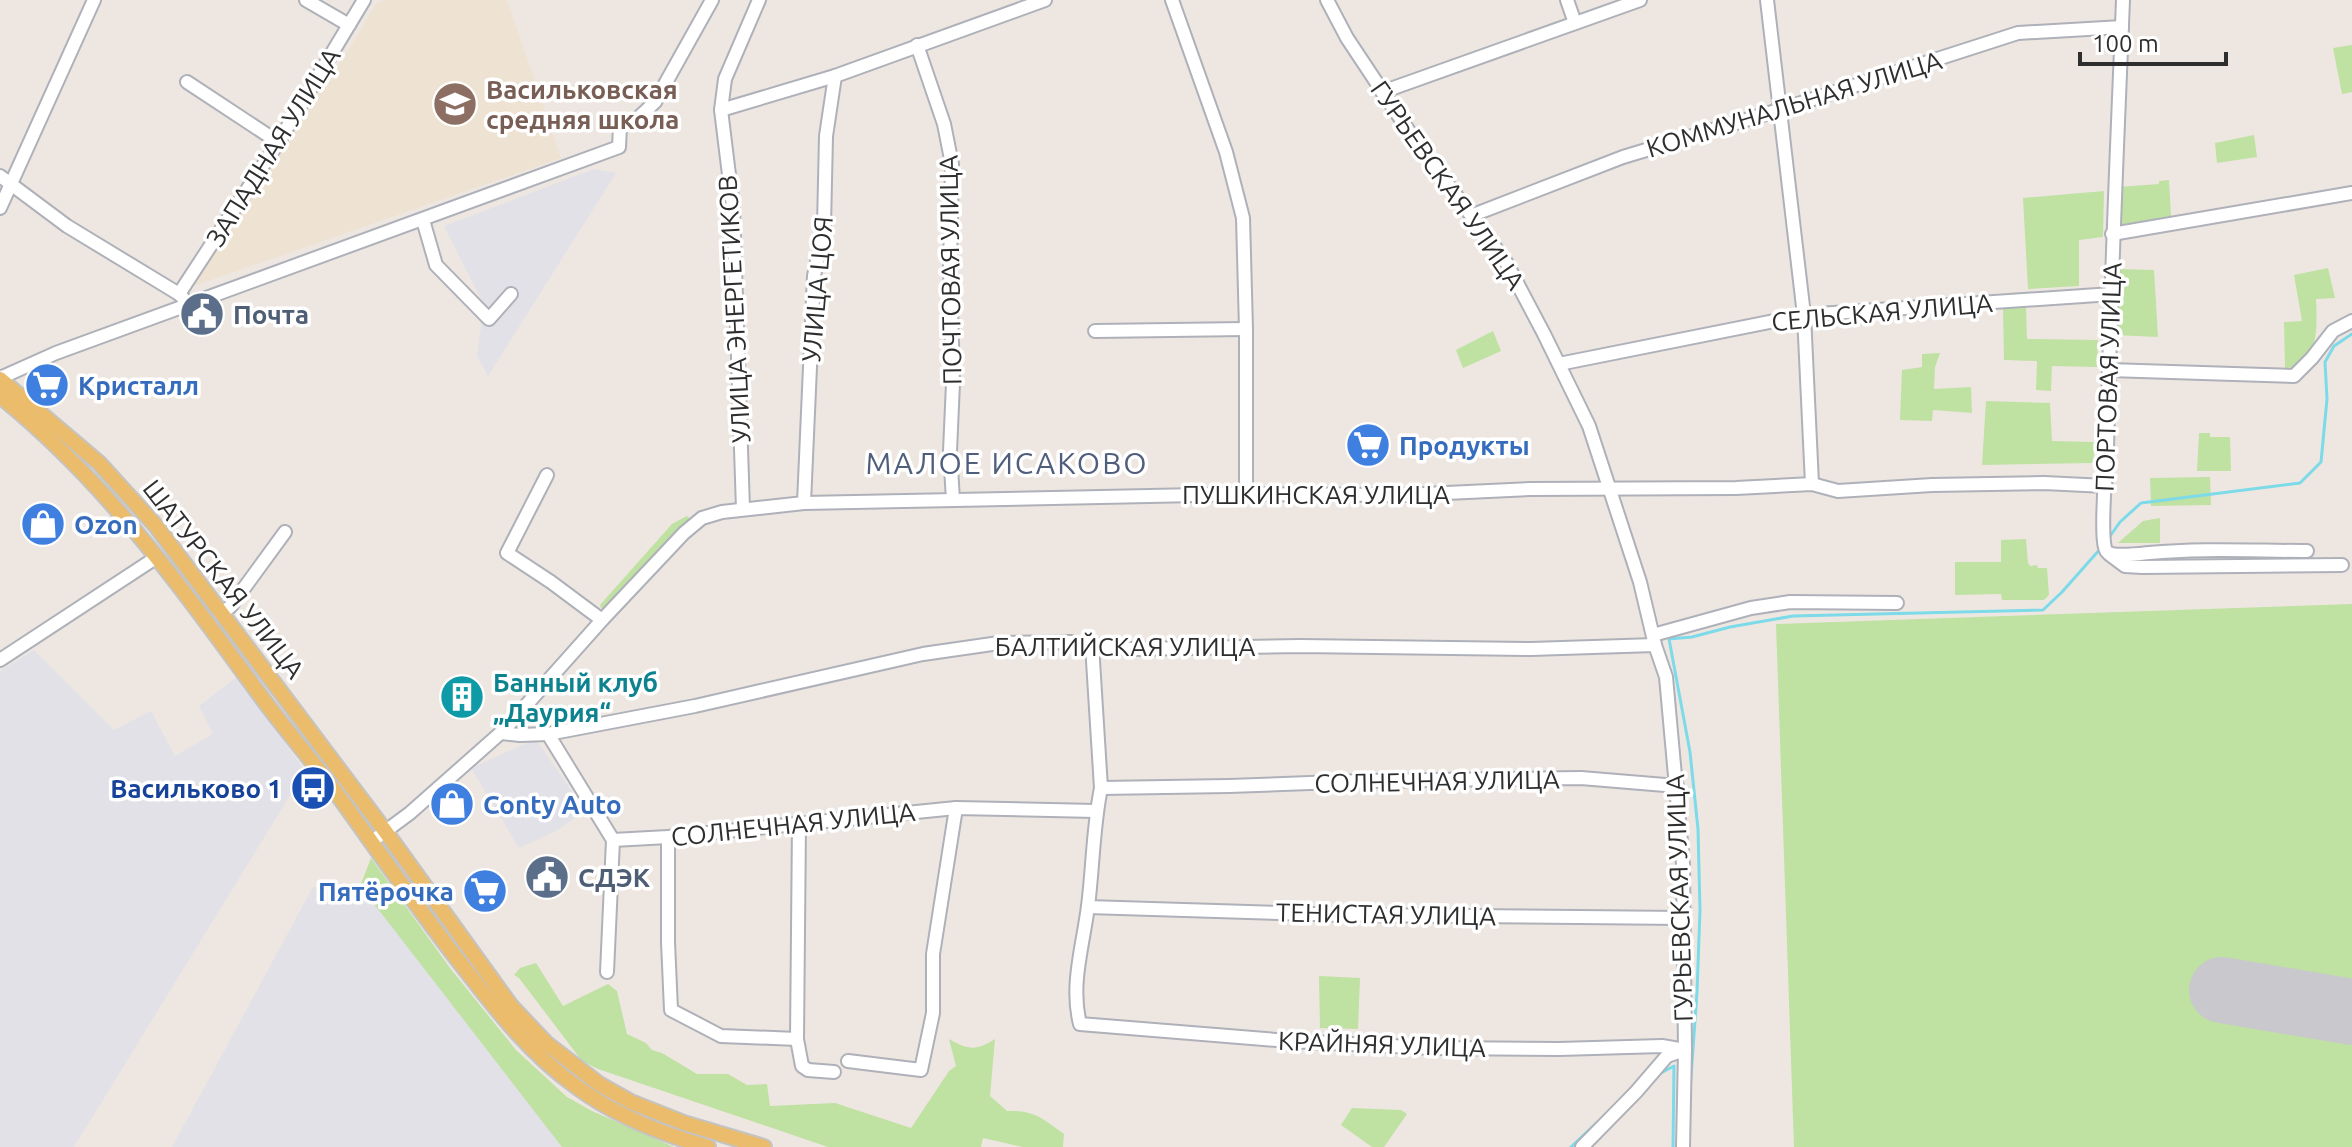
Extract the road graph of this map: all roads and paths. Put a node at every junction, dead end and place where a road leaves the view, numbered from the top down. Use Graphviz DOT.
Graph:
graph roads {
  1 [pos="94,0"];
  2 [pos="306,0"];
  3 [pos="364,0"];
  4 [pos="712,0"];
  5 [pos="759,0"];
  6 [pos="1045,0"];
  7 [pos="1172,0"];
  8 [pos="1327,0"];
  9 [pos="1567,0"];
  10 [pos="1640,0"];
  11 [pos="1767,0"];
  12 [pos="2123,0"];
  13 [pos="1575,23"];
  14 [pos="349,25"];
  15 [pos="2122,27"];
  16 [pos="917,45"];
  17 [pos="835,76"];
  18 [pos="187,82"];
  19 [pos="1382,92"];
  20 [pos="721,110"];
  21 [pos="1779,110"];
  22 [pos="278,142"];
  23 [pos="0,176"];
  24 [pos="12,185"];
  25 [pos="2352,193"];
  26 [pos="0,208"];
  27 [pos="1473,215"];
  28 [pos="423,220"];
  29 [pos="2112,234"];
  30 [pos="179,294"];
  31 [pos="511,294"];
  32 [pos="2112,294"];
  33 [pos="189,306"];
  34 [pos="1804,315"];
  35 [pos="2352,321"];
  36 [pos="1246,329"];
  37 [pos="1095,331"];
  38 [pos="1559,364"];
  39 [pos="2109,370"];
  40 [pos="0,378"];
  41 [pos="0,396"];
  42 [pos="547,475"];
  43 [pos="1812,484"];
  44 [pos="2106,486"];
  45 [pos="1610,489"];
  46 [pos="1246,494"];
  47 [pos="953,500"];
  48 [pos="804,503"];
  49 [pos="743,509"];
  50 [pos="160,531"];
  51 [pos="285,532"];
  52 [pos="2105,551"];
  53 [pos="2307,551"];
  54 [pos="157,557"];
  55 [pos="179,557"];
  56 [pos="2342,565"];
  57 [pos="1897,603"];
  58 [pos="221,614"];
  59 [pos="602,620"];
  60 [pos="1656,644"];
  61 [pos="1092,645"];
  62 [pos="0,660"];
  63 [pos="501,733"];
  64 [pos="548,734"];
  65 [pos="1677,786"];
  66 [pos="1101,788"];
  67 [pos="956,808"];
  68 [pos="1096,811"];
  69 [pos="799,823"];
  70 [pos="385,831"];
  71 [pos="668,837"];
  72 [pos="613,840"];
  73 [pos="371,842"];
  74 [pos="1088,907"];
  75 [pos="1684,918"];
  76 [pos="607,972"];
  77 [pos="797,1039"];
  78 [pos="1685,1050"];
  79 [pos="848,1061"];
  80 [pos="834,1072"];
  81 [pos="708,1147"];
  82 [pos="764,1147"];
  83 [pos="1582,1147"];
  84 [pos="1683,1147"];
  1 -- 24 [label="street"];
  2 -- 14 [label="street"];
  3 -- 14 [label="street, ЗАПАДНАЯ УЛИЦА"];
  4 -- 28 [label="street"];
  5 -- 20 [label="street, УЛИЦА ЭНЕРГЕТИКОВ"];
  6 -- 16 [label="street"];
  7 -- 36 [label="street"];
  8 -- 19 [label="street, ГУРЬЕВСКАЯ УЛИЦА"];
  9 -- 13 [label="street"];
  10 -- 13 [label="street"];
  11 -- 21 [label="street"];
  12 -- 15 [label="street, ПОРТОВАЯ УЛИЦА"];
  13 -- 19 [label="street"];
  14 -- 22 [label="street, ЗАПАДНАЯ УЛИЦА"];
  15 -- 21 [label="street, КОММУНАЛЬНАЯ УЛИЦА"];
  15 -- 29 [label="street, ПОРТОВАЯ УЛИЦА"];
  16 -- 17 [label="street"];
  16 -- 47 [label="street, ПОЧТОВАЯ УЛИЦА"];
  17 -- 20 [label="street"];
  17 -- 48 [label="street, УЛИЦА ЦОЯ"];
  18 -- 22 [label="street"];
  19 -- 27 [label="street, ГУРЬЕВСКАЯ УЛИЦА"];
  20 -- 49 [label="street, УЛИЦА ЭНЕРГЕТИКОВ"];
  21 -- 27 [label="street, КОММУНАЛЬНАЯ УЛИЦА"];
  21 -- 34 [label="street"];
  22 -- 30 [label="street, ЗАПАДНАЯ УЛИЦА"];
  23 -- 24 [label="street"];
  24 -- 26 [label="street"];
  24 -- 30 [label="street"];
  25 -- 29 [label="street"];
  27 -- 38 [label="street, ГУРЬЕВСКАЯ УЛИЦА"];
  28 -- 31 [label="street"];
  28 -- 33 [label="street"];
  29 -- 32 [label="street, ПОРТОВАЯ УЛИЦА"];
  30 -- 33 [label="street"];
  32 -- 34 [label="street, СЕЛЬСКАЯ УЛИЦА"];
  32 -- 39 [label="street, ПОРТОВАЯ УЛИЦА"];
  33 -- 40 [label="street"];
  34 -- 38 [label="street, СЕЛЬСКАЯ УЛИЦА"];
  34 -- 43 [label="street"];
  35 -- 39 [label="street"];
  36 -- 37 [label="street"];
  36 -- 46 [label="street"];
  38 -- 45 [label="street, ГУРЬЕВСКАЯ УЛИЦА"];
  39 -- 44 [label="street, ПОРТОВАЯ УЛИЦА"];
  40 -- 50 [label="main road, ШАТУРСКАЯ УЛИЦА"];
  41 -- 54 [label="main road, ШАТУРСКАЯ УЛИЦА"];
  42 -- 59 [label="street"];
  43 -- 44 [label="street, ПУШКИНСКАЯ УЛИЦА"];
  43 -- 45 [label="street, ПУШКИНСКАЯ УЛИЦА"];
  44 -- 52 [label="street, ПОРТОВАЯ УЛИЦА"];
  45 -- 46 [label="street, ПУШКИНСКАЯ УЛИЦА"];
  45 -- 60 [label="street, ГУРЬЕВСКАЯ УЛИЦА"];
  46 -- 47 [label="street, ПУШКИНСКАЯ УЛИЦА"];
  47 -- 48 [label="street, ПУШКИНСКАЯ УЛИЦА"];
  48 -- 49 [label="street, ПУШКИНСКАЯ УЛИЦА"];
  49 -- 59 [label="street, ПУШКИНСКАЯ УЛИЦА"];
  50 -- 54 [label="main road"];
  50 -- 55 [label="main road, ШАТУРСКАЯ УЛИЦА"];
  51 -- 58 [label="street"];
  52 -- 53 [label="street"];
  52 -- 56 [label="street"];
  54 -- 55 [label="main road"];
  54 -- 62 [label="street"];
  54 -- 73 [label="main road, ШАТУРСКАЯ УЛИЦА"];
  55 -- 58 [label="main road, ШАТУРСКАЯ УЛИЦА"];
  57 -- 60 [label="street, БАЛТИЙСКАЯ УЛИЦА"];
  58 -- 70 [label="main road, ШАТУРСКАЯ УЛИЦА"];
  59 -- 63 [label="street, ПУШКИНСКАЯ УЛИЦА"];
  60 -- 61 [label="street, БАЛТИЙСКАЯ УЛИЦА"];
  60 -- 65 [label="street, ГУРЬЕВСКАЯ УЛИЦА"];
  61 -- 64 [label="street, БАЛТИЙСКАЯ УЛИЦА"];
  61 -- 66 [label="street"];
  63 -- 64 [label="street, БАЛТИЙСКАЯ УЛИЦА"];
  63 -- 70 [label="street, ПУШКИНСКАЯ УЛИЦА"];
  64 -- 72 [label="street"];
  65 -- 66 [label="street, СОЛНЕЧНАЯ УЛИЦА"];
  65 -- 75 [label="street, ГУРЬЕВСКАЯ УЛИЦА"];
  66 -- 68 [label="street"];
  67 -- 68 [label="street, СОЛНЕЧНАЯ УЛИЦА"];
  67 -- 69 [label="street, СОЛНЕЧНАЯ УЛИЦА"];
  67 -- 79 [label="street"];
  68 -- 74 [label="street"];
  69 -- 71 [label="street, СОЛНЕЧНАЯ УЛИЦА"];
  69 -- 77 [label="street"];
  70 -- 73 [label="street, ПУШКИНСКАЯ УЛИЦА"];
  70 -- 82 [label="main road, ШАТУРСКАЯ УЛИЦА"];
  71 -- 72 [label="street, СОЛНЕЧНАЯ УЛИЦА"];
  71 -- 77 [label="street"];
  72 -- 76 [label="street"];
  73 -- 81 [label="main road, ШАТУРСКАЯ УЛИЦА"];
  74 -- 75 [label="street, ТЕНИСТАЯ УЛИЦА"];
  74 -- 78 [label="street, КРАЙНЯЯ УЛИЦА"];
  75 -- 78 [label="street, ГУРЬЕВСКАЯ УЛИЦА"];
  77 -- 80 [label="street"];
  78 -- 83 [label="street"];
  78 -- 84 [label="street, ГУРЬЕВСКАЯ УЛИЦА"];
}
